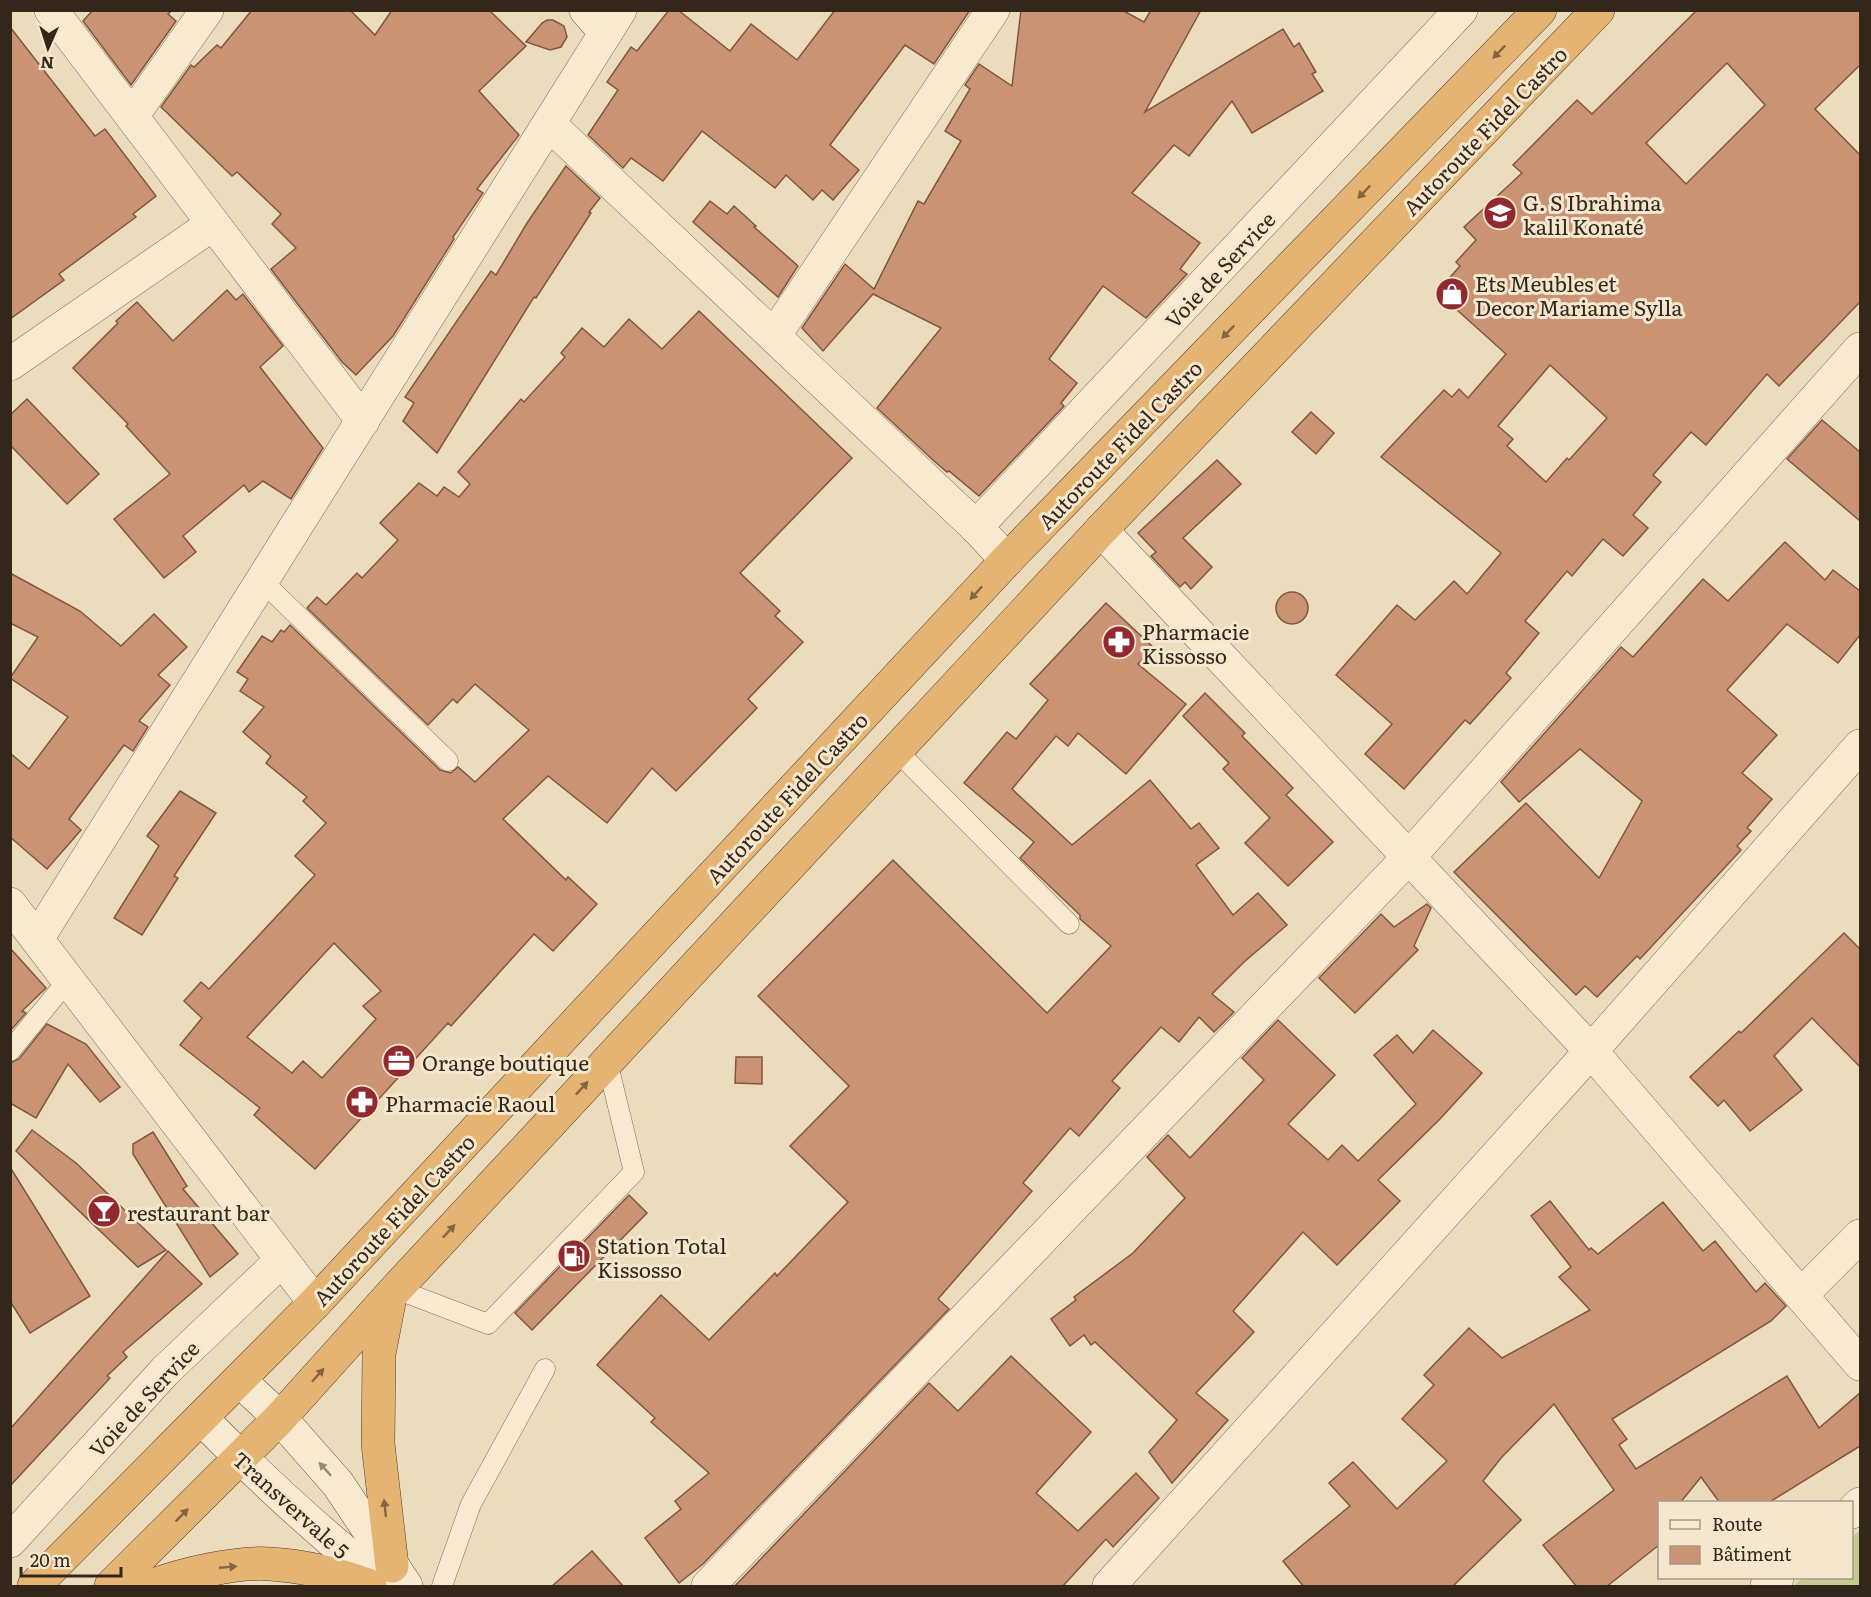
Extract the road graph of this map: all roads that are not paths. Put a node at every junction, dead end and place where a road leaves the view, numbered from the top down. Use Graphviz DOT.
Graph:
graph roads {
  1 [pos="51,10"];
  2 [pos="207,10"];
  3 [pos="993,10"];
  4 [pos="1461,10"];
  5 [pos="1540,10"];
  6 [pos="1598,10"];
  7 [pos="604,18"];
  8 [pos="132,116"];
  9 [pos="549,124"];
  10 [pos="213,224"];
  11 [pos="774,336"];
  12 [pos="1860,350"];
  13 [pos="10,364"];
  14 [pos="363,421"];
  15 [pos="976,528"];
  16 [pos="1101,530"];
  17 [pos="1007,560"];
  18 [pos="262,581"];
  19 [pos="1860,746"];
  20 [pos="896,750"];
  21 [pos="448,761"];
  22 [pos="1409,857"];
  23 [pos="10,904"];
  24 [pos="1070,924"];
  25 [pos="38,939"];
  26 [pos="68,980"];
  27 [pos="10,1051"];
  28 [pos="1591,1051"];
  29 [pos="607,1062"];
  30 [pos="1860,1236"];
  31 [pos="282,1260"];
  32 [pos="393,1292"];
  33 [pos="1801,1295"];
  34 [pos="315,1303"];
  35 [pos="1860,1364"];
  36 [pos="545,1369"];
  37 [pos="239,1380"];
  38 [pos="201,1418"];
  39 [pos="279,1418"];
  40 [pos="240,1458"];
  41 [pos="10,1541"];
  42 [pos="388,1581"];
  43 [pos="34,1587"];
  44 [pos="111,1587"];
  45 [pos="151,1587"];
  46 [pos="442,1587"];
  47 [pos="708,1587"];
  48 [pos="1109,1587"];
  1 -- 8 [label="street"];
  2 -- 8 [label="street"];
  3 -- 11 [label="street"];
  4 -- 15 [label="street, Voie de Service"];
  5 -- 17 [label="highway, Autoroute Fidel Castro, one-way"];
  6 -- 16 [label="highway, Autoroute Fidel Castro"];
  7 -- 9 [label="street"];
  8 -- 10 [label="street"];
  9 -- 11 [label="street"];
  9 -- 14 [label="street"];
  10 -- 13 [label="street"];
  10 -- 14 [label="street"];
  11 -- 15 [label="street"];
  12 -- 22 [label="street"];
  14 -- 18 [label="street"];
  15 -- 17 [label="street"];
  16 -- 20 [label="highway, Autoroute Fidel Castro"];
  16 -- 22 [label="street"];
  17 -- 34 [label="highway, Autoroute Fidel Castro, one-way"];
  18 -- 21 [label="lane"];
  18 -- 25 [label="street"];
  19 -- 28 [label="street"];
  20 -- 24 [label="lane"];
  20 -- 29 [label="highway, Autoroute Fidel Castro"];
  22 -- 28 [label="street"];
  22 -- 47 [label="street"];
  23 -- 25 [label="street"];
  25 -- 26 [label="street"];
  26 -- 27 [label="lane"];
  26 -- 31 [label="street"];
  28 -- 33 [label="street"];
  28 -- 48 [label="street"];
  32 -- 29 [label="highway, Autoroute Fidel Castro, one-way"];
  29 -- 32 [label="lane"];
  30 -- 33 [label="street"];
  31 -- 34 [label="street"];
  31 -- 41 [label="street, Voie de Service"];
  39 -- 32 [label="highway, Autoroute Fidel Castro, one-way"];
  42 -- 32 [label="highway, one-way"];
  33 -- 35 [label="street"];
  34 -- 37 [label="highway, Autoroute Fidel Castro"];
  36 -- 46 [label="lane"];
  37 -- 38 [label="highway, Autoroute Fidel Castro"];
  37 -- 39 [label="street, Transvervale 5"];
  38 -- 40 [label="street, Transvervale 5"];
  38 -- 43 [label="highway, Autoroute Fidel Castro"];
  39 -- 40 [label="highway, Autoroute Fidel Castro"];
  42 -- 39 [label="street, Transvervale 5, one-way"];
  40 -- 42 [label="street, Transvervale 5"];
  44 -- 40 [label="highway, Autoroute Fidel Castro, one-way"];
  45 -- 42 [label="highway, one-way"];
}
